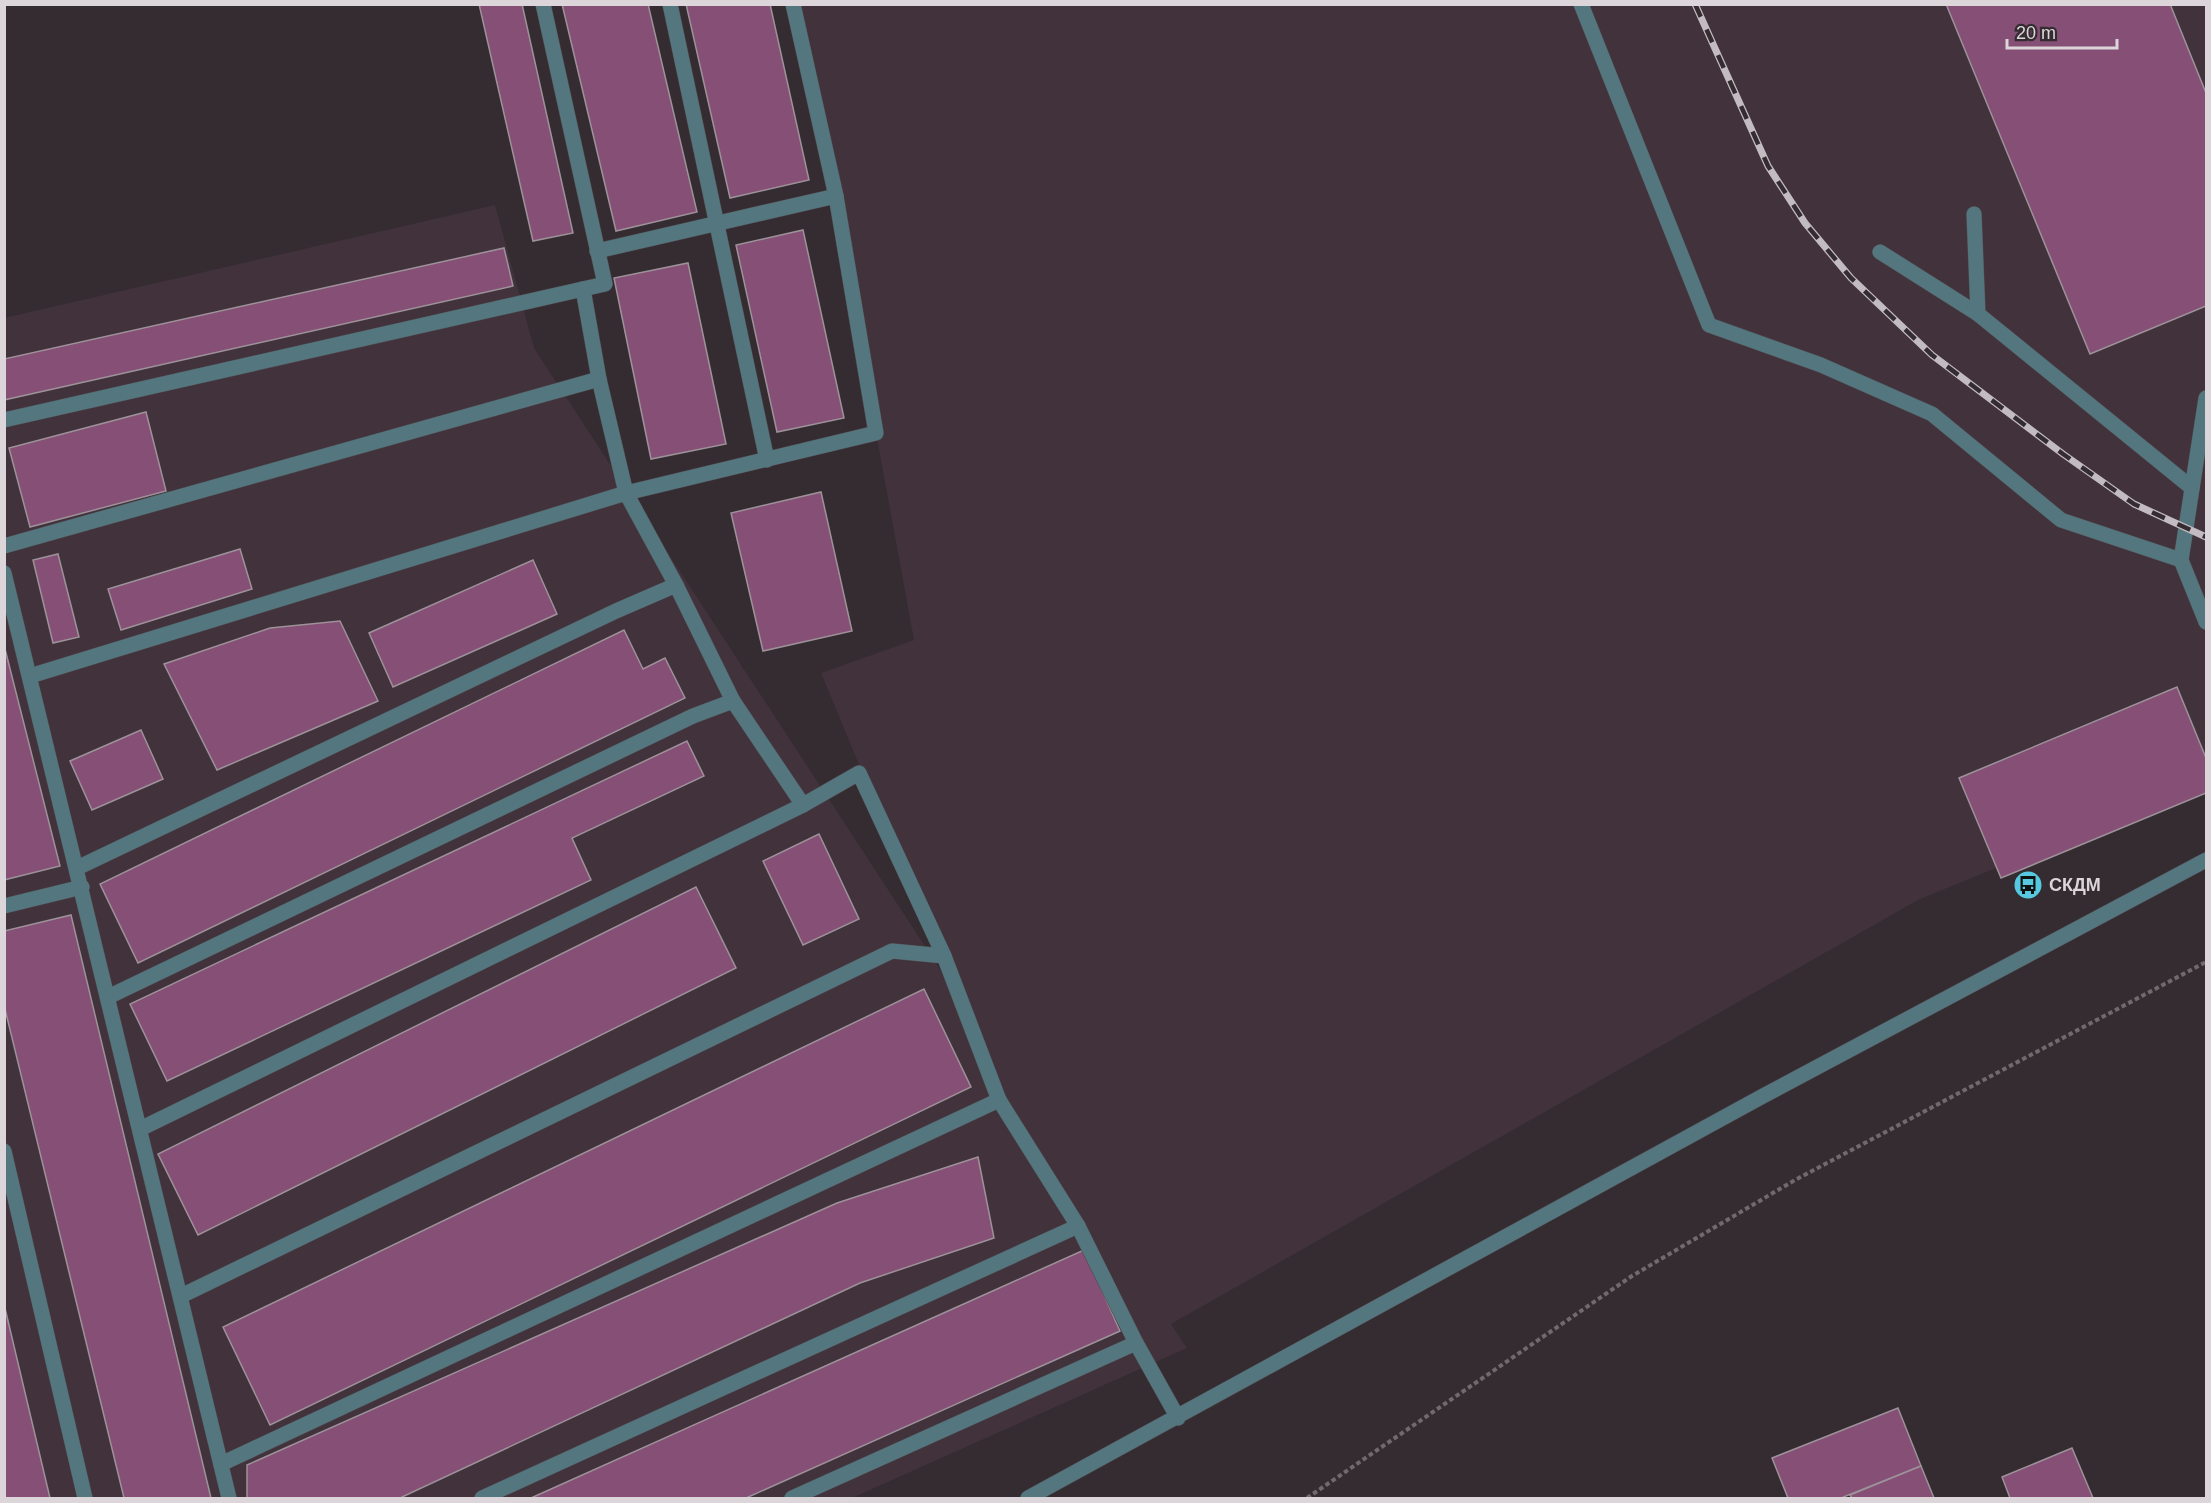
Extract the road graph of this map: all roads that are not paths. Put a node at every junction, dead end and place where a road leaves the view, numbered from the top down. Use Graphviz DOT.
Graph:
graph roads {
  1 [pos="543,4"];
  2 [pos="670,4"];
  3 [pos="793,4"];
  4 [pos="1581,4"];
  5 [pos="836,196"];
  6 [pos="1974,214"];
  7 [pos="718,224"];
  8 [pos="597,251"];
  9 [pos="1880,252"];
  10 [pos="583,289"];
  11 [pos="1978,314"];
  12 [pos="599,379"];
  13 [pos="2206,398"];
  14 [pos="4,420"];
  15 [pos="767,460"];
  16 [pos="2192,488"];
  17 [pos="626,494"];
  18 [pos="4,546"];
  19 [pos="2181,560"];
  20 [pos="4,573"];
  21 [pos="676,585"];
  22 [pos="2206,622"];
  23 [pos="30,676"];
  24 [pos="733,701"];
  25 [pos="803,805"];
  26 [pos="2206,860"];
  27 [pos="77,867"];
  28 [pos="82,887"];
  29 [pos="4,906"];
  30 [pos="944,956"];
  31 [pos="108,997"];
  32 [pos="999,1100"];
  33 [pos="140,1129"];
  34 [pos="4,1151"];
  35 [pos="1078,1226"];
  36 [pos="180,1296"];
  37 [pos="1136,1344"];
  38 [pos="1178,1418"];
  39 [pos="221,1464"];
  40 [pos="820,1493"];
  41 [pos="85,1498"];
  42 [pos="229,1498"];
  43 [pos="482,1498"];
  44 [pos="792,1498"];
  45 [pos="1028,1498"];
  1 -- 8 [label="street"];
  2 -- 7 [label="street"];
  3 -- 5 [label="street"];
  4 -- 19 [label="street"];
  5 -- 7 [label="street"];
  5 -- 15 [label="street"];
  6 -- 11 [label="street"];
  7 -- 8 [label="street"];
  7 -- 15 [label="street"];
  8 -- 10 [label="street"];
  9 -- 11 [label="street"];
  10 -- 12 [label="street"];
  10 -- 14 [label="street"];
  11 -- 16 [label="street"];
  12 -- 17 [label="street"];
  12 -- 18 [label="street"];
  13 -- 16 [label="street"];
  15 -- 17 [label="street"];
  16 -- 19 [label="street"];
  17 -- 21 [label="street"];
  17 -- 23 [label="street"];
  19 -- 22 [label="street"];
  20 -- 23 [label="street"];
  21 -- 24 [label="street"];
  21 -- 27 [label="street"];
  23 -- 27 [label="street"];
  24 -- 25 [label="street"];
  24 -- 31 [label="street"];
  25 -- 30 [label="street"];
  25 -- 33 [label="street"];
  26 -- 38 [label="street"];
  27 -- 28 [label="street"];
  28 -- 29 [label="street"];
  28 -- 31 [label="street"];
  30 -- 32 [label="street"];
  30 -- 36 [label="street"];
  31 -- 33 [label="street"];
  32 -- 35 [label="street"];
  32 -- 39 [label="street"];
  33 -- 36 [label="street"];
  34 -- 41 [label="street"];
  35 -- 37 [label="street"];
  35 -- 43 [label="street"];
  36 -- 39 [label="street"];
  37 -- 38 [label="street"];
  37 -- 40 [label="street"];
  38 -- 45 [label="street"];
  39 -- 42 [label="street"];
  40 -- 44 [label="street"];
}
